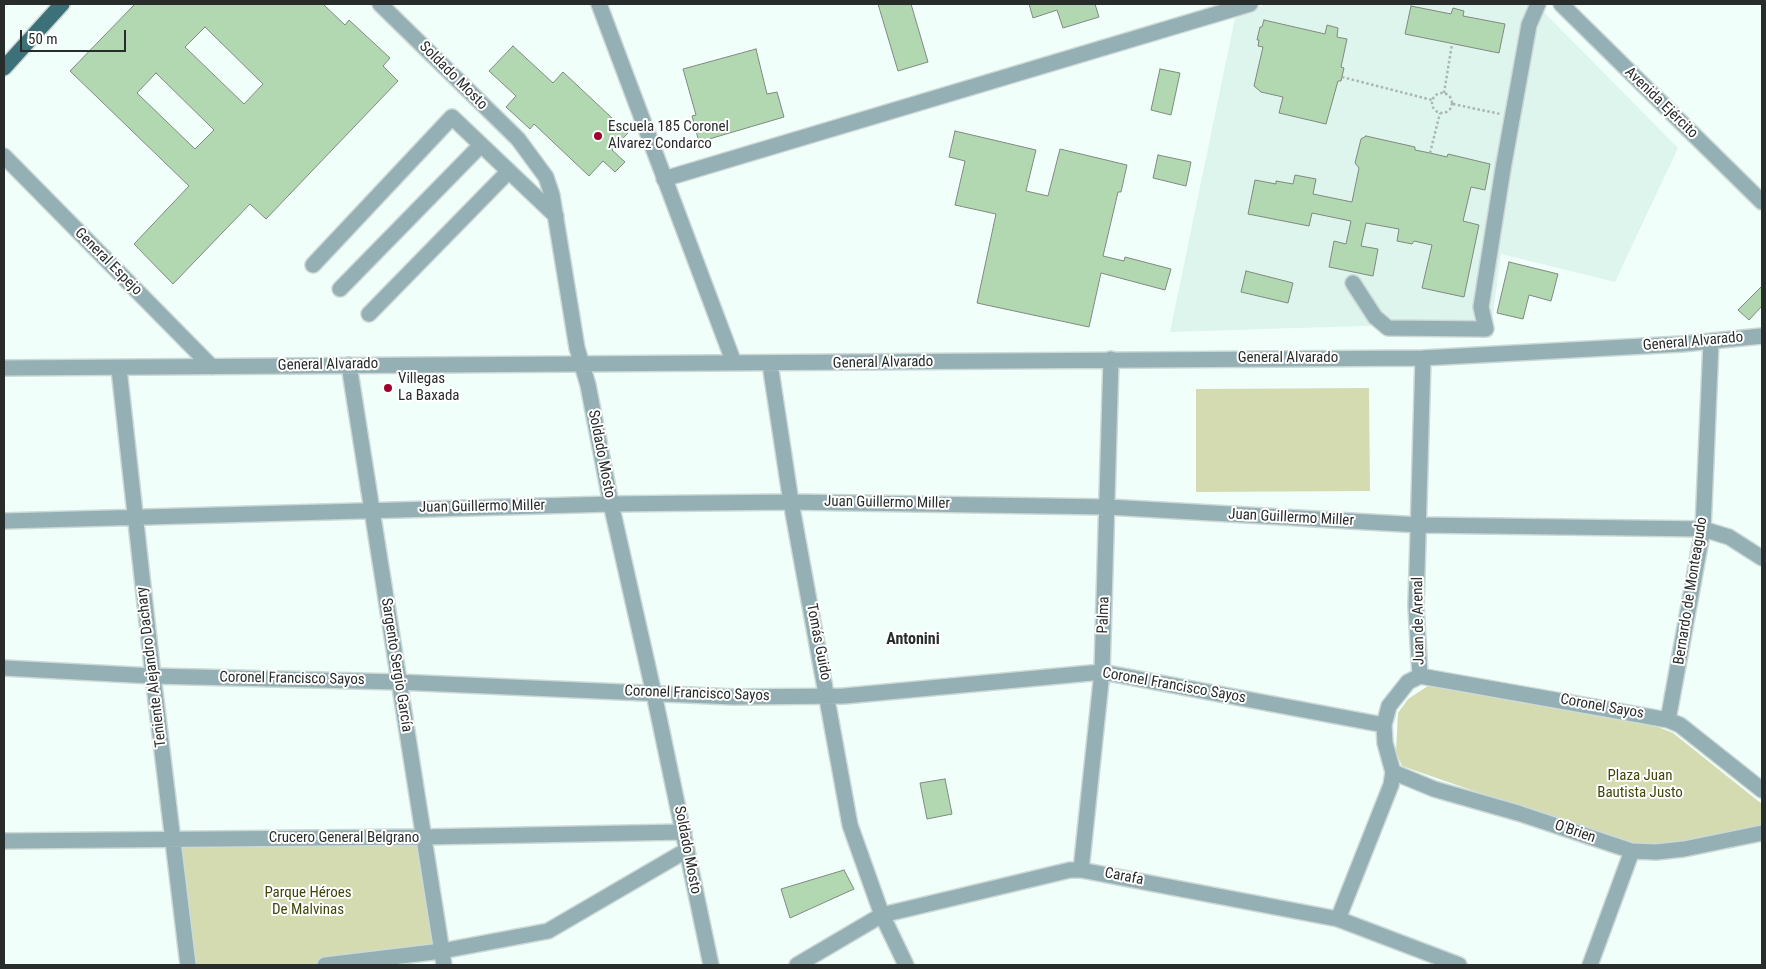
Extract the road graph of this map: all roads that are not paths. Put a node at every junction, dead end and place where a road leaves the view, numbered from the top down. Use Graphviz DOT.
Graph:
graph roads {
  1 [pos="62,4"];
  2 [pos="380,4"];
  3 [pos="600,4"];
  4 [pos="1250,4"];
  5 [pos="1538,4"];
  6 [pos="1561,4"];
  7 [pos="4,68"];
  8 [pos="481,145"];
  9 [pos="4,156"];
  10 [pos="509,171"];
  11 [pos="546,177"];
  12 [pos="664,179"];
  13 [pos="526,187"];
  14 [pos="1762,202"];
  15 [pos="556,216"];
  16 [pos="313,265"];
  17 [pos="1353,282"];
  18 [pos="340,289"];
  19 [pos="369,314"];
  20 [pos="1762,336"];
  21 [pos="1711,342"];
  22 [pos="1423,358"];
  23 [pos="1111,359"];
  24 [pos="734,363"];
  25 [pos="582,364"];
  26 [pos="770,364"];
  27 [pos="349,365"];
  28 [pos="212,367"];
  29 [pos="4,368"];
  30 [pos="119,369"];
  31 [pos="791,502"];
  32 [pos="611,504"];
  33 [pos="1108,507"];
  34 [pos="371,510"];
  35 [pos="136,518"];
  36 [pos="4,521"];
  37 [pos="1420,525"];
  38 [pos="1703,529"];
  39 [pos="1762,558"];
  40 [pos="4,668"];
  41 [pos="1102,672"];
  42 [pos="153,676"];
  43 [pos="1420,676"];
  44 [pos="398,682"];
  45 [pos="654,694"];
  46 [pos="828,696"];
  47 [pos="1668,720"];
  48 [pos="1384,725"];
  49 [pos="1393,772"];
  50 [pos="1762,790"];
  51 [pos="684,832"];
  52 [pos="1762,833"];
  53 [pos="424,837"];
  54 [pos="174,839"];
  55 [pos="4,840"];
  56 [pos="687,850"];
  57 [pos="1632,851"];
  58 [pos="1082,870"];
  59 [pos="882,915"];
  60 [pos="1338,919"];
  61 [pos="443,958"];
  62 [pos="188,965"];
  63 [pos="325,965"];
  64 [pos="711,965"];
  65 [pos="796,965"];
  66 [pos="906,965"];
  67 [pos="1459,965"];
  68 [pos="1590,965"];
  1 -- 7 [label="main road"];
  2 -- 11 [label="street, Soldado Mosto"];
  3 -- 12 [label="street"];
  4 -- 12 [label="street"];
  5 -- 17 [label="street"];
  6 -- 14 [label="street, Avenida Ejército"];
  8 -- 10 [label="street"];
  8 -- 16 [label="street"];
  8 -- 18 [label="street"];
  9 -- 28 [label="street, General Espejo"];
  10 -- 13 [label="street"];
  10 -- 19 [label="street"];
  11 -- 13 [label="street"];
  11 -- 15 [label="street, Soldado Mosto"];
  12 -- 24 [label="street"];
  13 -- 15 [label="street"];
  15 -- 25 [label="street, Soldado Mosto"];
  20 -- 21 [label="street, General Alvarado"];
  21 -- 22 [label="street, General Alvarado"];
  21 -- 38 [label="street, Bernardo de Monteagudo"];
  22 -- 23 [label="street, General Alvarado"];
  22 -- 37 [label="street, Juan de Arenal"];
  23 -- 26 [label="street, General Alvarado"];
  23 -- 33 [label="street, Palma"];
  24 -- 25 [label="street, General Alvarado"];
  24 -- 26 [label="street, General Alvarado"];
  25 -- 27 [label="street, General Alvarado"];
  25 -- 32 [label="street, Soldado Mosto"];
  26 -- 31 [label="street, Tomás Guido"];
  27 -- 28 [label="street, General Alvarado"];
  27 -- 34 [label="street, Sargento Sergio García"];
  28 -- 30 [label="street, General Alvarado"];
  29 -- 30 [label="street, General Alvarado"];
  30 -- 35 [label="street, Teniente Alejandro Dachary"];
  31 -- 32 [label="street, Juan Guillermo Miller"];
  31 -- 33 [label="street, Juan Guillermo Miller"];
  31 -- 46 [label="street, Tomás Guido"];
  32 -- 34 [label="street, Juan Guillermo Miller"];
  32 -- 45 [label="street, Soldado Mosto"];
  33 -- 37 [label="street, Juan Guillermo Miller"];
  33 -- 41 [label="street, Palma"];
  34 -- 35 [label="street, Juan Guillermo Miller"];
  34 -- 44 [label="street, Sargento Sergio García"];
  35 -- 36 [label="street, Juan Guillermo Miller"];
  35 -- 42 [label="street, Teniente Alejandro Dachary"];
  37 -- 38 [label="street, Juan Guillermo Miller"];
  37 -- 43 [label="street, Juan de Arenal"];
  38 -- 39 [label="street, Juan Guillermo Miller"];
  38 -- 47 [label="street, Bernardo de Monteagudo"];
  40 -- 42 [label="street, Coronel Francisco Sayos"];
  41 -- 46 [label="street, Coronel Francisco Sayos"];
  41 -- 48 [label="street, Coronel Francisco Sayos"];
  41 -- 58 [label="street, Palma"];
  42 -- 44 [label="street, Coronel Francisco Sayos"];
  42 -- 54 [label="street, Teniente Alejandro Dachary"];
  43 -- 47 [label="street, Coronel Sayos"];
  43 -- 48 [label="street, Juan de Arenal"];
  44 -- 45 [label="street, Coronel Francisco Sayos"];
  44 -- 53 [label="street, Sargento Sergio García"];
  45 -- 46 [label="street, Coronel Francisco Sayos"];
  45 -- 51 [label="street, Soldado Mosto"];
  46 -- 59 [label="street, Tomás Guido"];
  47 -- 50 [label="street, Coronel Sayos"];
  48 -- 49 [label="street, Juan de Arenal"];
  49 -- 57 [label="street, O'Brien"];
  49 -- 60 [label="street"];
  51 -- 53 [label="street, Crucero General Belgrano"];
  51 -- 56 [label="street, Soldado Mosto"];
  52 -- 57 [label="street, O'Brien"];
  53 -- 54 [label="street, Crucero General Belgrano"];
  53 -- 61 [label="street, Sargento Sergio García"];
  54 -- 55 [label="street, Crucero General Belgrano"];
  54 -- 62 [label="street, Teniente Alejandro Dachary"];
  56 -- 61 [label="street"];
  56 -- 64 [label="street, Soldado Mosto"];
  57 -- 68 [label="street"];
  58 -- 59 [label="street, Carafa"];
  58 -- 60 [label="street, Carafa"];
  59 -- 65 [label="street, Carafa"];
  59 -- 66 [label="street"];
  60 -- 67 [label="street, Carafa"];
  61 -- 63 [label="street"];
}
